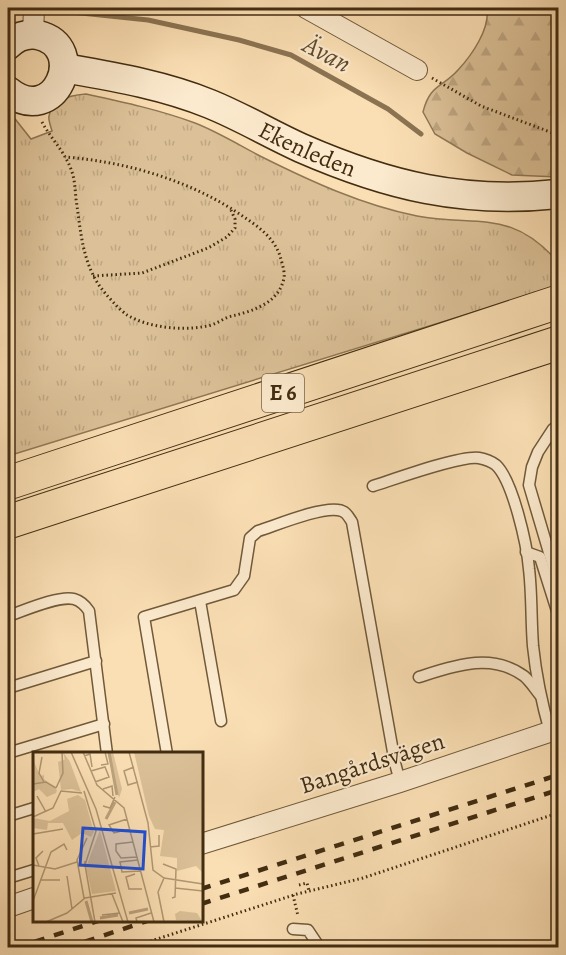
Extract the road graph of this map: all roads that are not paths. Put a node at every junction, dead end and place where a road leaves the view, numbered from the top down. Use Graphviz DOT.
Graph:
graph roads {
  1 [pos="306,8"];
  2 [pos="25,29"];
  3 [pos="64,68"];
  4 [pos="417,70"];
  5 [pos="20,96"];
  6 [pos="558,194"];
  7 [pos="558,302"];
  8 [pos="558,344"];
  9 [pos="558,426"];
  10 [pos="8,483"];
  11 [pos="373,486"];
  12 [pos="8,522"];
  13 [pos="526,552"];
  14 [pos="558,583"];
  15 [pos="200,600"];
  16 [pos="558,614"];
  17 [pos="8,616"];
  18 [pos="96,661"];
  19 [pos="419,677"];
  20 [pos="8,688"];
  21 [pos="540,695"];
  22 [pos="220,720"];
  23 [pos="104,724"];
  24 [pos="554,730"];
  25 [pos="107,752"];
  26 [pos="167,752"];
  27 [pos="8,753"];
  28 [pos="400,782"];
  29 [pos="33,808"];
  30 [pos="8,816"];
  31 [pos="202,844"];
  32 [pos="33,870"];
  33 [pos="8,878"];
  34 [pos="33,898"];
  35 [pos="8,908"];
  36 [pos="297,929"];
  37 [pos="324,929"];
  38 [pos="313,936"];
  39 [pos="320,948"];
  40 [pos="526,948"];
  41 [pos="534,948"];
  1 -- 4 [label="street"];
  2 -- 3 [label="street"];
  3 -- 5 [label="street"];
  3 -- 6 [label="street, Ekenleden"];
  7 -- 10 [label="highway, E 6"];
  8 -- 12 [label="highway, E 6"];
  9 -- 14 [label="lane"];
  11 -- 13 [label="lane"];
  13 -- 16 [label="lane"];
  13 -- 21 [label="lane"];
  15 -- 22 [label="lane"];
  15 -- 26 [label="lane"];
  15 -- 28 [label="lane"];
  17 -- 18 [label="lane"];
  18 -- 20 [label="lane"];
  18 -- 23 [label="lane"];
  19 -- 21 [label="lane"];
  21 -- 24 [label="lane"];
  23 -- 25 [label="lane"];
  23 -- 27 [label="lane"];
  24 -- 28 [label="street, Bangårdsvägen"];
  28 -- 31 [label="street, Bangårdsvägen"];
  29 -- 30 [label="lane"];
  32 -- 33 [label="lane"];
  34 -- 35 [label="street"];
  36 -- 38 [label="lane"];
  37 -- 38 [label="lane"];
  38 -- 39 [label="lane"];
  40 -- 41 [label="lane"];
}
